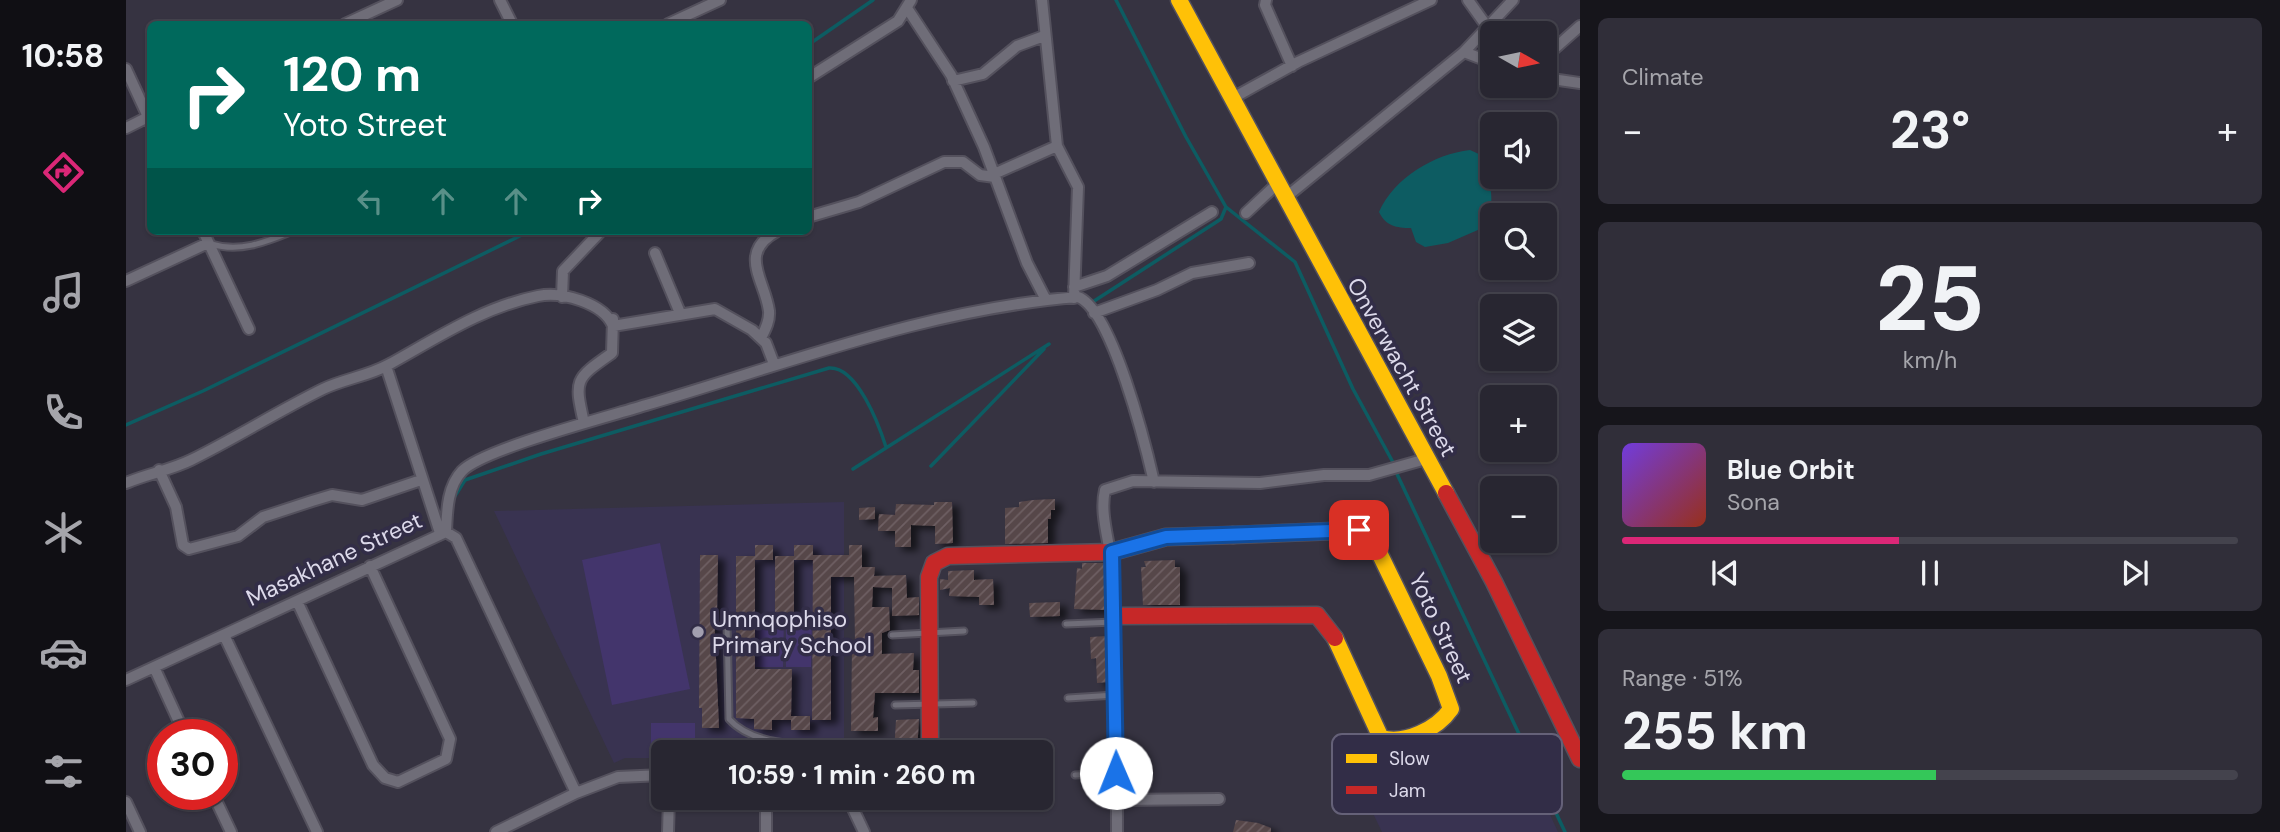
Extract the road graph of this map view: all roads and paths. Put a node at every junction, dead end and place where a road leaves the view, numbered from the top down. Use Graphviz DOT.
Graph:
graph roads {
  1 [pos="500,0"];
  2 [pos="720,0"];
  3 [pos="1042,0"];
  4 [pos="1178,0"];
  5 [pos="1266,0"];
  6 [pos="1431,0"];
  7 [pos="1468,0"];
  8 [pos="1513,0"];
  9 [pos="393,1"];
  10 [pos="909,4"];
  11 [pos="351,21"];
  12 [pos="510,21"];
  13 [pos="674,21"];
  14 [pos="1483,21"];
  15 [pos="1494,21"];
  16 [pos="1580,26"];
  17 [pos="1044,36"];
  18 [pos="1480,36"];
  19 [pos="1558,45"];
  20 [pos="1464,52"];
  21 [pos="1480,58"];
  22 [pos="1292,66"];
  23 [pos="126,69"];
  24 [pos="812,75"];
  25 [pos="953,80"];
  26 [pos="1558,80"];
  27 [pos="1580,83"];
  28 [pos="1231,99"];
  29 [pos="147,112"];
  30 [pos="147,119"];
  31 [pos="126,128"];
  32 [pos="1057,146"];
  33 [pos="995,175"];
  34 [pos="1281,191"];
  35 [pos="1212,212"];
  36 [pos="1246,213"];
  37 [pos="812,216"];
  38 [pos="205,235"];
  39 [pos="283,235"];
  40 [pos="597,235"];
  41 [pos="771,235"];
  42 [pos="208,243"];
  43 [pos="655,253"];
  44 [pos="1249,263"];
  45 [pos="126,281"];
  46 [pos="1074,292"];
  47 [pos="562,297"];
  48 [pos="1046,300"];
  49 [pos="680,313"];
  50 [pos="1094,313"];
  51 [pos="612,321"];
  52 [pos="249,329"];
  53 [pos="761,338"];
  54 [pos="774,364"];
  55 [pos="386,366"];
  56 [pos="584,424"];
  57 [pos="1426,459"];
  58 [pos="159,470"];
  59 [pos="421,480"];
  60 [pos="1154,482"];
  61 [pos="126,484"];
  62 [pos="443,532"];
  63 [pos="1112,552"];
  64 [pos="370,566"];
  65 [pos="297,601"];
  66 [pos="1114,620"];
  67 [pos="727,623"];
  68 [pos="1066,624"];
  69 [pos="964,631"];
  70 [pos="929,633"];
  71 [pos="224,635"];
  72 [pos="892,635"];
  73 [pos="154,667"];
  74 [pos="126,680"];
  75 [pos="1115,695"];
  76 [pos="1068,698"];
  77 [pos="973,702"];
  78 [pos="895,705"];
  79 [pos="929,705"];
  80 [pos="178,719"];
  81 [pos="1379,734"];
  82 [pos="1414,734"];
  83 [pos="774,740"];
  84 [pos="928,740"];
  85 [pos="1580,759"];
  86 [pos="1116,773"];
  87 [pos="1075,775"];
  88 [pos="651,776"];
  89 [pos="576,793"];
  90 [pos="1219,799"];
  91 [pos="1117,800"];
  92 [pos="126,802"];
  93 [pos="221,810"];
  94 [pos="669,810"];
  95 [pos="766,810"];
  96 [pos="854,810"];
  97 [pos="523,820"];
  98 [pos="140,832"];
  99 [pos="231,832"];
  100 [pos="317,832"];
  101 [pos="496,832"];
  102 [pos="528,832"];
  103 [pos="668,832"];
  104 [pos="766,832"];
  105 [pos="864,832"];
  106 [pos="1117,832"];
  1 -- 12 [label="street"];
  2 -- 13 [label="street"];
  3 -- 17 [label="street"];
  4 -- 28 [label="street, Onverwacht Street"];
  5 -- 22 [label="street"];
  6 -- 22 [label="street"];
  7 -- 14 [label="street"];
  8 -- 15 [label="street"];
  9 -- 11 [label="street"];
  10 -- 24 [label="street"];
  10 -- 25 [label="street"];
  16 -- 19 [label="street"];
  17 -- 25 [label="street"];
  17 -- 32 [label="street"];
  18 -- 20 [label="street"];
  20 -- 21 [label="street"];
  20 -- 34 [label="street"];
  22 -- 28 [label="street"];
  23 -- 29 [label="street"];
  25 -- 33 [label="street"];
  26 -- 27 [label="street"];
  28 -- 34 [label="street, Onverwacht Street"];
  30 -- 31 [label="street"];
  32 -- 33 [label="street"];
  32 -- 46 [label="street"];
  33 -- 37 [label="street"];
  33 -- 48 [label="street"];
  34 -- 36 [label="street"];
  34 -- 57 [label="street, Onverwacht Street"];
  35 -- 46 [label="street"];
  38 -- 42 [label="street"];
  39 -- 42 [label="lane"];
  40 -- 47 [label="street"];
  41 -- 53 [label="street"];
  42 -- 45 [label="street"];
  42 -- 52 [label="street"];
  43 -- 49 [label="street"];
  44 -- 50 [label="street"];
  46 -- 48 [label="street"];
  46 -- 50 [label="street"];
  47 -- 51 [label="street"];
  47 -- 55 [label="street"];
  48 -- 54 [label="street"];
  49 -- 51 [label="street"];
  49 -- 53 [label="street"];
  50 -- 60 [label="street"];
  51 -- 56 [label="street"];
  53 -- 54 [label="street"];
  54 -- 56 [label="street"];
  55 -- 58 [label="street"];
  55 -- 59 [label="street"];
  56 -- 62 [label="street"];
  57 -- 60 [label="street"];
  57 -- 85 [label="street, Onverwacht Street"];
  58 -- 59 [label="street"];
  58 -- 61 [label="street"];
  59 -- 62 [label="street"];
  60 -- 63 [label="street"];
  62 -- 64 [label="street, Masakhane Street"];
  62 -- 89 [label="street, Masakhane Street"];
  63 -- 66 [label="street"];
  63 -- 70 [label="street"];
  63 -- 82 [label="street, Yoto Street"];
  64 -- 65 [label="street, Masakhane Street"];
  64 -- 65 [label="street"];
  65 -- 71 [label="street, Masakhane Street"];
  66 -- 68 [label="lane"];
  66 -- 75 [label="street"];
  66 -- 81 [label="street, Yoto Street"];
  67 -- 83 [label="lane"];
  69 -- 70 [label="lane"];
  70 -- 72 [label="lane"];
  70 -- 79 [label="street"];
  71 -- 73 [label="street, Masakhane Street"];
  71 -- 100 [label="street"];
  73 -- 74 [label="street, Masakhane Street"];
  73 -- 80 [label="street"];
  75 -- 76 [label="lane"];
  75 -- 86 [label="street"];
  77 -- 79 [label="lane"];
  78 -- 79 [label="lane"];
  79 -- 84 [label="street"];
  86 -- 87 [label="lane"];
  86 -- 91 [label="street"];
  88 -- 89 [label="street"];
  89 -- 97 [label="street"];
  90 -- 91 [label="street"];
  91 -- 106 [label="street"];
  92 -- 98 [label="street"];
  93 -- 99 [label="street"];
  94 -- 103 [label="street"];
  95 -- 104 [label="street"];
  96 -- 105 [label="street"];
  97 -- 101 [label="street"];
  97 -- 102 [label="street"];
}
